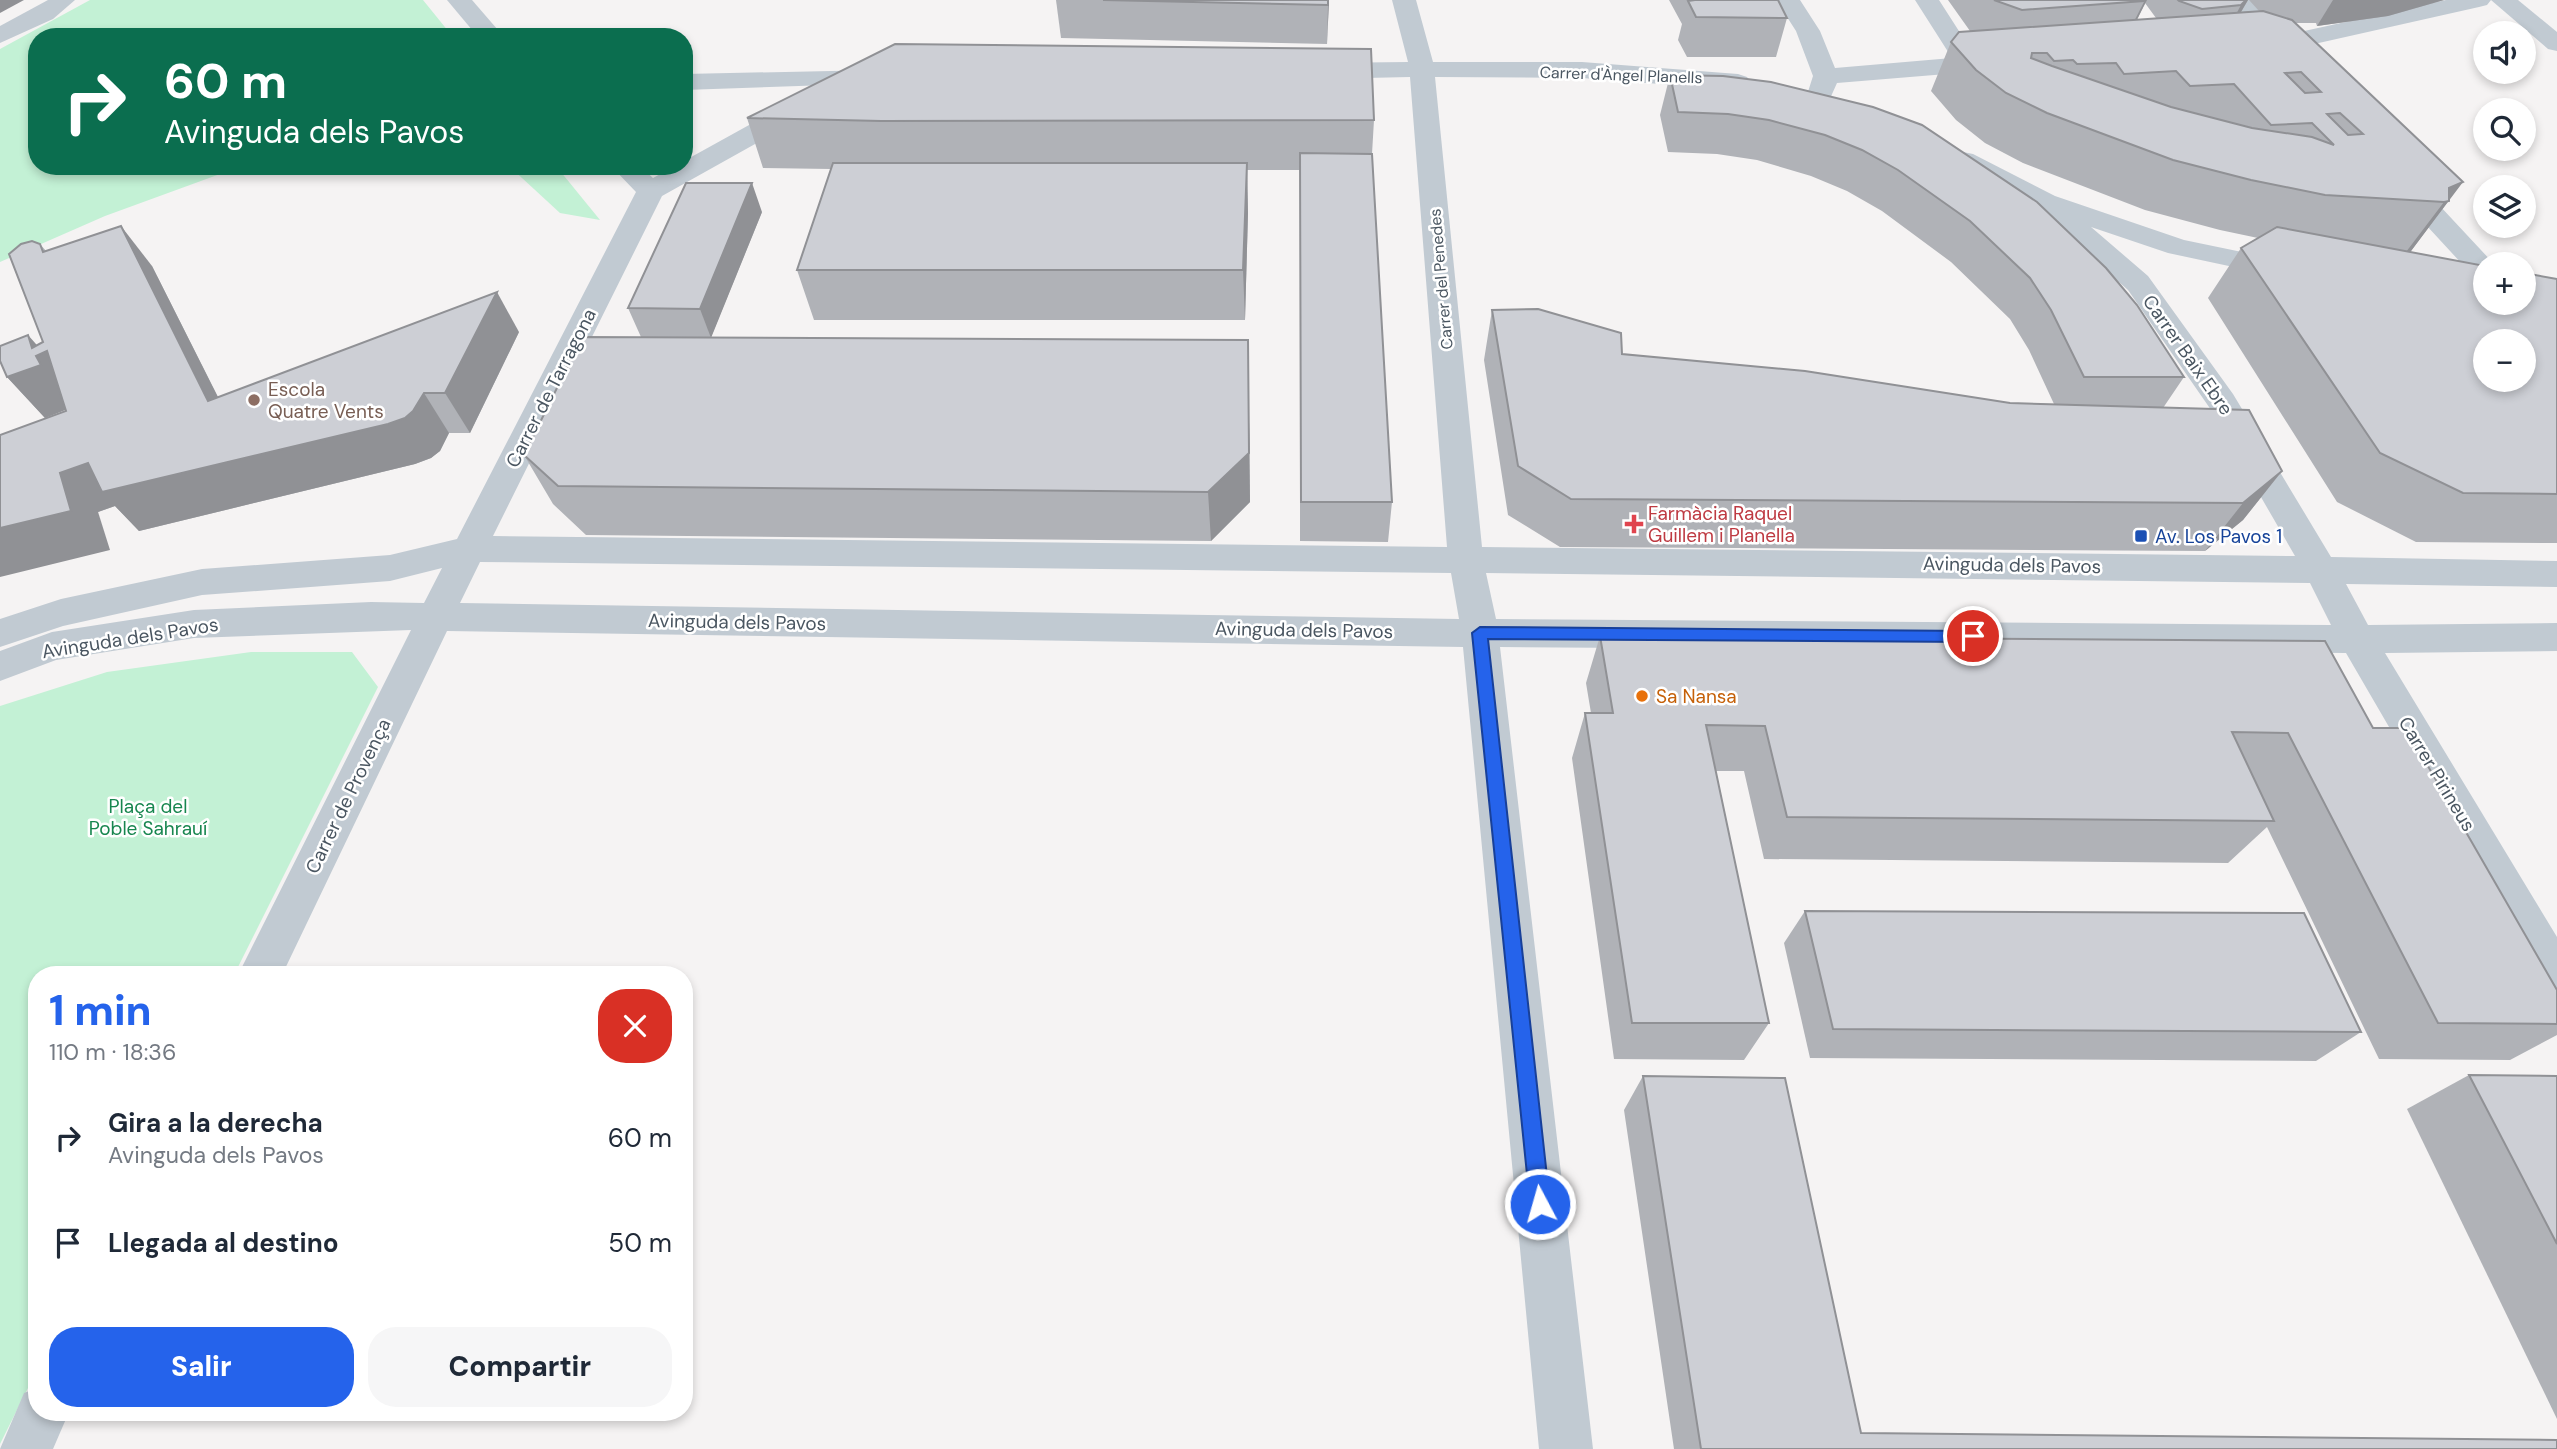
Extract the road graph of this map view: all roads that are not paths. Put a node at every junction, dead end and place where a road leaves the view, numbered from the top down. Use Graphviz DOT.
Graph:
graph roads {
  1 [pos="63,0"];
  2 [pos="459,0"];
  3 [pos="1404,0"];
  4 [pos="1788,0"];
  5 [pos="1927,0"];
  6 [pos="2237,0"];
  7 [pos="2479,0"];
  8 [pos="2503,0"];
  9 [pos="484,28"];
  10 [pos="0,36"];
  11 [pos="2557,44"];
  12 [pos="2275,45"];
  13 [pos="2237,47"];
  14 [pos="2024,60"];
  15 [pos="1968,64"];
  16 [pos="1422,69"];
  17 [pos="1297,71"];
  18 [pos="2302,75"];
  19 [pos="896,77"];
  20 [pos="855,78"];
  21 [pos="693,82"];
  22 [pos="1758,86"];
  23 [pos="1942,148"];
  24 [pos="2385,163"];
  25 [pos="693,168"];
  26 [pos="634,175"];
  27 [pos="680,175"];
  28 [pos="651,191"];
  29 [pos="2045,202"];
  30 [pos="2473,259"];
  31 [pos="2315,276"];
  32 [pos="469,549"];
  33 [pos="1466,559"];
  34 [pos="2321,570"];
  35 [pos="2557,574"];
  36 [pos="437,618"];
  37 [pos="0,633"];
  38 [pos="1480,633"];
  39 [pos="2557,638"];
  40 [pos="2357,639"];
  41 [pos="0,666"];
  42 [pos="264,966"];
  43 [pos="2557,976"];
  44 [pos="39,1421"];
  45 [pos="25,1449"];
  46 [pos="1566,1449"];
  1 -- 10 [label="street"];
  2 -- 9 [label="street"];
  3 -- 16 [label="street, Carrer del Penedes"];
  4 -- 15 [label="street"];
  5 -- 15 [label="street"];
  6 -- 12 [label="street"];
  7 -- 12 [label="street"];
  8 -- 11 [label="street"];
  12 -- 13 [label="street"];
  12 -- 18 [label="street"];
  14 -- 15 [label="street"];
  16 -- 17 [label="street, Carrer d'Àngel Planells"];
  16 -- 22 [label="street, Carrer d'Àngel Planells"];
  16 -- 33 [label="street, Carrer del Penedes"];
  19 -- 20 [label="street"];
  20 -- 21 [label="street"];
  20 -- 25 [label="street"];
  23 -- 29 [label="street"];
  24 -- 30 [label="street"];
  26 -- 28 [label="street"];
  27 -- 28 [label="street"];
  28 -- 32 [label="street, Carrer de Tarragona"];
  29 -- 31 [label="street"];
  29 -- 34 [label="street, Carrer Baix Ebre"];
  32 -- 33 [label="street, Avinguda dels Pavos"];
  32 -- 36 [label="street, Carrer de Tarragona"];
  32 -- 37 [label="street, Avinguda dels Pavos"];
  33 -- 34 [label="street, Avinguda dels Pavos"];
  33 -- 38 [label="street"];
  34 -- 35 [label="street, Avinguda dels Pavos"];
  34 -- 40 [label="street, Carrer Pirineus"];
  36 -- 38 [label="street, Avinguda dels Pavos"];
  36 -- 41 [label="street, Avinguda dels Pavos"];
  36 -- 42 [label="street, Carrer de Provença"];
  38 -- 40 [label="street, Avinguda dels Pavos"];
  38 -- 46 [label="street"];
  39 -- 40 [label="street, Avinguda dels Pavos"];
  40 -- 43 [label="street, Carrer Pirineus"];
  44 -- 45 [label="street"];
}
